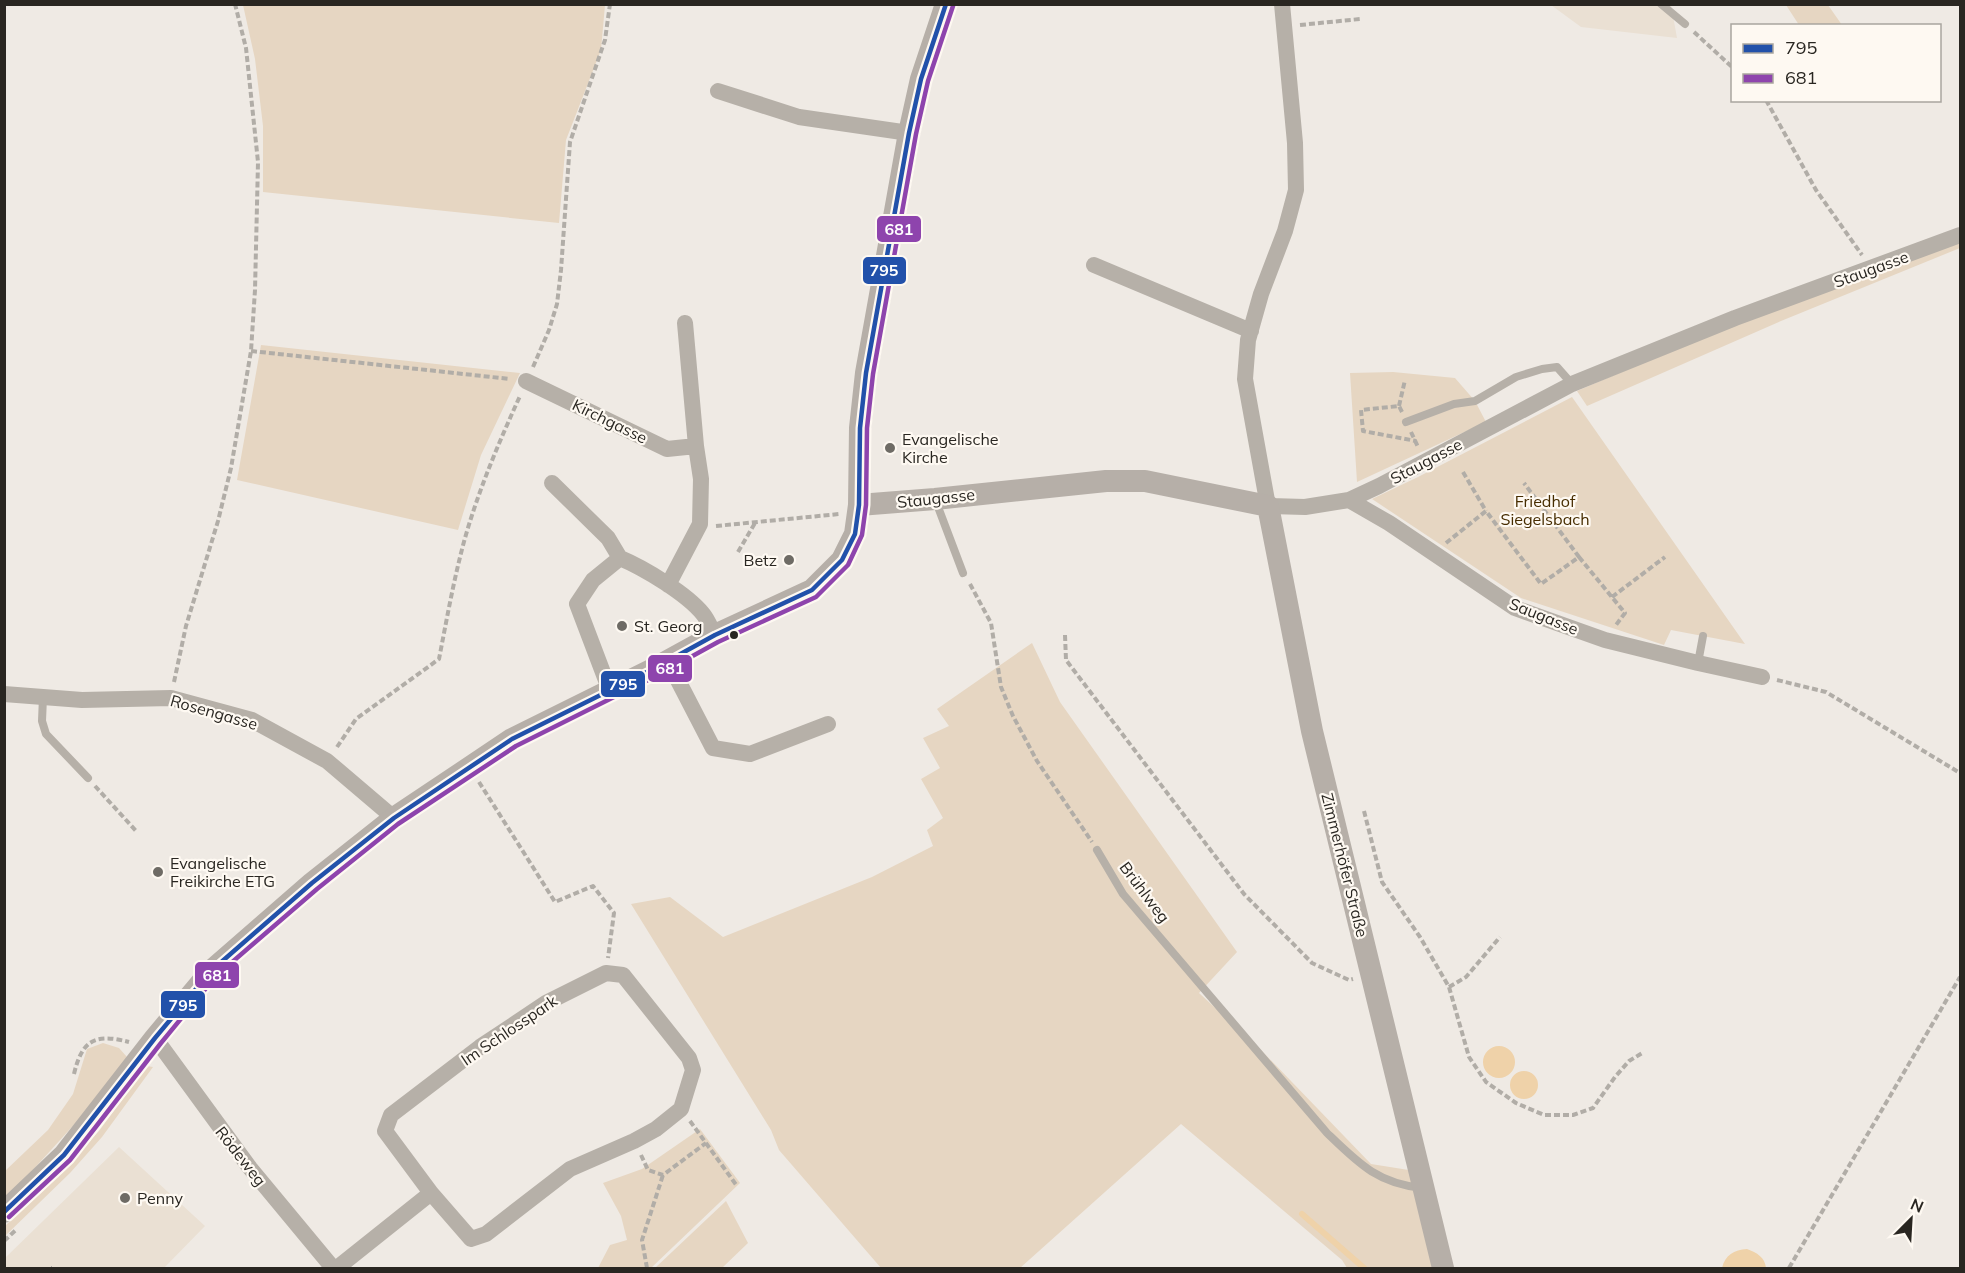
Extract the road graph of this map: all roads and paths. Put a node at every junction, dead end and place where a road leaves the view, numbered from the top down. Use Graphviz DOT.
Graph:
graph roads {
  1 [pos="235,4"];
  2 [pos="610,4"];
  3 [pos="946,4"];
  4 [pos="1282,4"];
  5 [pos="1661,4"];
  6 [pos="1360,19"];
  7 [pos="1685,24"];
  8 [pos="1284,27"];
  9 [pos="1731,67"];
  10 [pos="718,91"];
  11 [pos="1767,102"];
  12 [pos="909,133"];
  13 [pos="1960,235"];
  14 [pos="1094,265"];
  15 [pos="1872,269"];
  16 [pos="685,323"];
  17 [pos="1251,331"];
  18 [pos="251,351"];
  19 [pos="1405,380"];
  20 [pos="526,381"];
  21 [pos="1572,384"];
  22 [pos="1399,406"];
  23 [pos="1406,422"];
  24 [pos="1416,441"];
  25 [pos="696,446"];
  26 [pos="1421,453"];
  27 [pos="1463,472"];
  28 [pos="552,483"];
  29 [pos="1524,483"];
  30 [pos="934,499"];
  31 [pos="1349,500"];
  32 [pos="1268,506"];
  33 [pos="858,508"];
  34 [pos="1486,511"];
  35 [pos="756,522"];
  36 [pos="700,524"];
  37 [pos="738,552"];
  38 [pos="1435,555"];
  39 [pos="1579,557"];
  40 [pos="1665,557"];
  41 [pos="620,558"];
  42 [pos="963,573"];
  43 [pos="668,585"];
  44 [pos="1612,597"];
  45 [pos="715,635"];
  46 [pos="1065,635"];
  47 [pos="1703,636"];
  48 [pos="1605,640"];
  49 [pos="668,661"];
  50 [pos="1698,663"];
  51 [pos="1762,677"];
  52 [pos="610,691"];
  53 [pos="4,694"];
  54 [pos="43,697"];
  55 [pos="171,698"];
  56 [pos="828,724"];
  57 [pos="327,761"];
  58 [pos="470,767"];
  59 [pos="1960,773"];
  60 [pos="88,778"];
  61 [pos="1364,811"];
  62 [pos="394,818"];
  63 [pos="137,832"];
  64 [pos="1097,850"];
  65 [pos="1500,937"];
  66 [pos="606,973"];
  67 [pos="1372,975"];
  68 [pos="1960,977"];
  69 [pos="1449,987"];
  70 [pos="151,1044"];
  71 [pos="1644,1052"];
  72 [pos="74,1074"];
  73 [pos="681,1108"];
  74 [pos="634,1141"];
  75 [pos="706,1143"];
  76 [pos="663,1175"];
  77 [pos="738,1186"];
  78 [pos="1424,1188"];
  79 [pos="431,1193"];
  80 [pos="4,1212"];
  81 [pos="335,1269"];
  82 [pos="648,1269"];
  83 [pos="1443,1269"];
  84 [pos="1789,1269"];
  1 -- 18 [label="path"];
  2 -- 20 [label="path"];
  3 -- 12 [label="main road"];
  4 -- 8 [label="street"];
  5 -- 7 [label="lane"];
  6 -- 8 [label="path"];
  7 -- 9 [label="path"];
  8 -- 17 [label="street"];
  10 -- 12 [label="street"];
  11 -- 15 [label="path"];
  12 -- 33 [label="main road"];
  13 -- 15 [label="street, Staugasse"];
  14 -- 17 [label="street"];
  15 -- 21 [label="street, Staugasse"];
  16 -- 25 [label="street"];
  17 -- 32 [label="street"];
  18 -- 20 [label="path"];
  18 -- 55 [label="path"];
  19 -- 22 [label="path"];
  20 -- 25 [label="street, Kirchgasse"];
  20 -- 57 [label="path"];
  21 -- 23 [label="lane"];
  21 -- 31 [label="street, Staugasse"];
  22 -- 23 [label="path"];
  22 -- 24 [label="path"];
  23 -- 24 [label="path"];
  24 -- 26 [label="path"];
  25 -- 36 [label="street"];
  27 -- 34 [label="path"];
  28 -- 41 [label="street"];
  29 -- 39 [label="path"];
  30 -- 32 [label="main road, Staugasse"];
  30 -- 33 [label="main road, Staugasse"];
  30 -- 42 [label="lane"];
  31 -- 32 [label="street, Staugasse"];
  31 -- 38 [label="street, Saugasse"];
  32 -- 67 [label="main road, Zimmerhöfer Straße"];
  33 -- 35 [label="path"];
  33 -- 45 [label="main road"];
  34 -- 38 [label="path"];
  34 -- 39 [label="path"];
  35 -- 36 [label="path"];
  35 -- 37 [label="path"];
  36 -- 43 [label="street"];
  38 -- 48 [label="street, Saugasse"];
  39 -- 44 [label="path"];
  40 -- 44 [label="path"];
  41 -- 43 [label="street"];
  41 -- 52 [label="street"];
  42 -- 64 [label="path"];
  43 -- 45 [label="street"];
  44 -- 48 [label="path"];
  45 -- 49 [label="main road"];
  46 -- 67 [label="path"];
  47 -- 50 [label="lane"];
  48 -- 50 [label="street, Saugasse"];
  49 -- 52 [label="main road"];
  49 -- 56 [label="street"];
  50 -- 51 [label="street, Saugasse"];
  51 -- 59 [label="path"];
  52 -- 58 [label="main road"];
  53 -- 54 [label="street, Rosengasse"];
  54 -- 55 [label="street, Rosengasse"];
  54 -- 60 [label="lane"];
  55 -- 57 [label="street, Rosengasse"];
  57 -- 62 [label="street, Rosengasse"];
  58 -- 62 [label="main road"];
  58 -- 66 [label="path"];
  60 -- 63 [label="path"];
  61 -- 69 [label="path"];
  62 -- 70 [label="main road"];
  64 -- 78 [label="lane, Brühlweg"];
  65 -- 69 [label="path"];
  66 -- 73 [label="street"];
  66 -- 79 [label="street, Im Schlosspark"];
  67 -- 78 [label="main road, Zimmerhöfer Straße"];
  68 -- 84 [label="path"];
  69 -- 71 [label="path"];
  70 -- 72 [label="path"];
  70 -- 80 [label="main road"];
  70 -- 81 [label="street, Rödeweg"];
  73 -- 74 [label="street, Im Schlosspark"];
  73 -- 75 [label="path"];
  74 -- 76 [label="path"];
  74 -- 79 [label="street, Im Schlosspark"];
  75 -- 76 [label="path"];
  75 -- 77 [label="path"];
  76 -- 82 [label="path"];
  78 -- 83 [label="main road, Zimmerhöfer Straße"];
  79 -- 81 [label="street"];
}
